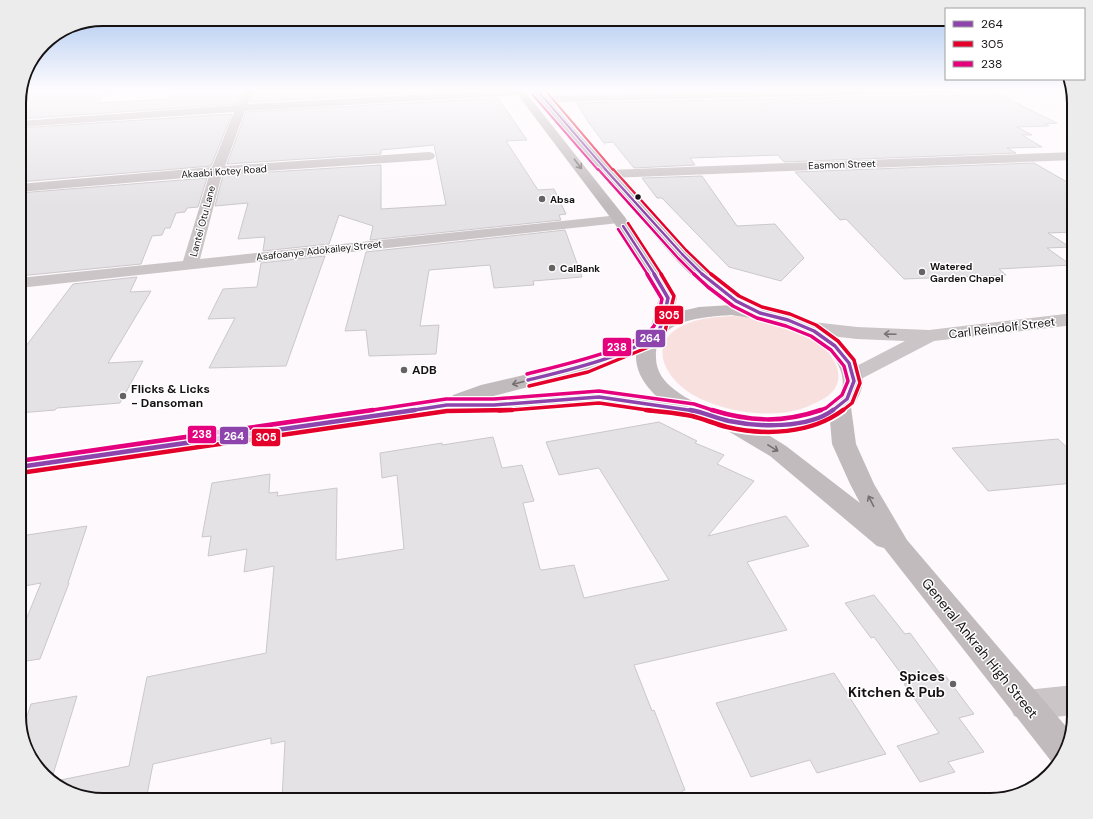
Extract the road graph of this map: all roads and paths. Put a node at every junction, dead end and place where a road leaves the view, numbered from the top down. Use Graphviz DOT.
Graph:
graph roads {
  1 [pos="232,128"];
  2 [pos="549,128"];
  3 [pos="570,128"];
  4 [pos="429,156"];
  5 [pos="1067,156"];
  6 [pos="216,171"];
  7 [pos="609,174"];
  8 [pos="26,187"];
  9 [pos="619,219"];
  10 [pos="190,264"];
  11 [pos="26,282"];
  12 [pos="760,313"];
  13 [pos="1067,320"];
  14 [pos="804,327"];
  15 [pos="654,334"];
  16 [pos="929,336"];
  17 [pos="852,376"];
  18 [pos="447,405"];
  19 [pos="840,405"];
  20 [pos="693,410"];
  21 [pos="728,421"];
  22 [pos="26,466"];
  23 [pos="897,547"];
  24 [pos="1067,701"];
  25 [pos="1026,705"];
  26 [pos="1061,746"];
  1 -- 6 [label="street, Lantei Otu Lane"];
  2 -- 9 [label="main road, one-way"];
  3 -- 7 [label="main road"];
  4 -- 6 [label="street, Akaabi Kotey Road"];
  5 -- 7 [label="street, Easmon Street"];
  6 -- 8 [label="street, Akaabi Kotey Road"];
  6 -- 10 [label="street, Lantei Otu Lane"];
  7 -- 12 [label="main road"];
  9 -- 10 [label="street, Asafoanye Adokailey Street"];
  9 -- 15 [label="main road"];
  10 -- 11 [label="street, Asafoanye Adokailey Street"];
  12 -- 14 [label="main road"];
  12 -- 15 [label="main road"];
  13 -- 16 [label="street, Carl Reindolf Street"];
  16 -- 14 [label="street, Carl Reindolf Street, one-way"];
  14 -- 17 [label="main road"];
  15 -- 18 [label="main road, one-way"];
  15 -- 20 [label="main road"];
  16 -- 17 [label="street, Carl Reindolf Street"];
  17 -- 19 [label="main road"];
  18 -- 20 [label="main road"];
  18 -- 22 [label="main road"];
  19 -- 21 [label="main road"];
  23 -- 19 [label="main road, General Ankrah High Street, one-way"];
  20 -- 21 [label="main road"];
  21 -- 23 [label="main road, General Ankrah High Street, one-way"];
  23 -- 25 [label="main road, General Ankrah High Street"];
  24 -- 25 [label="street"];
  25 -- 26 [label="main road, General Ankrah High Street"];
}
